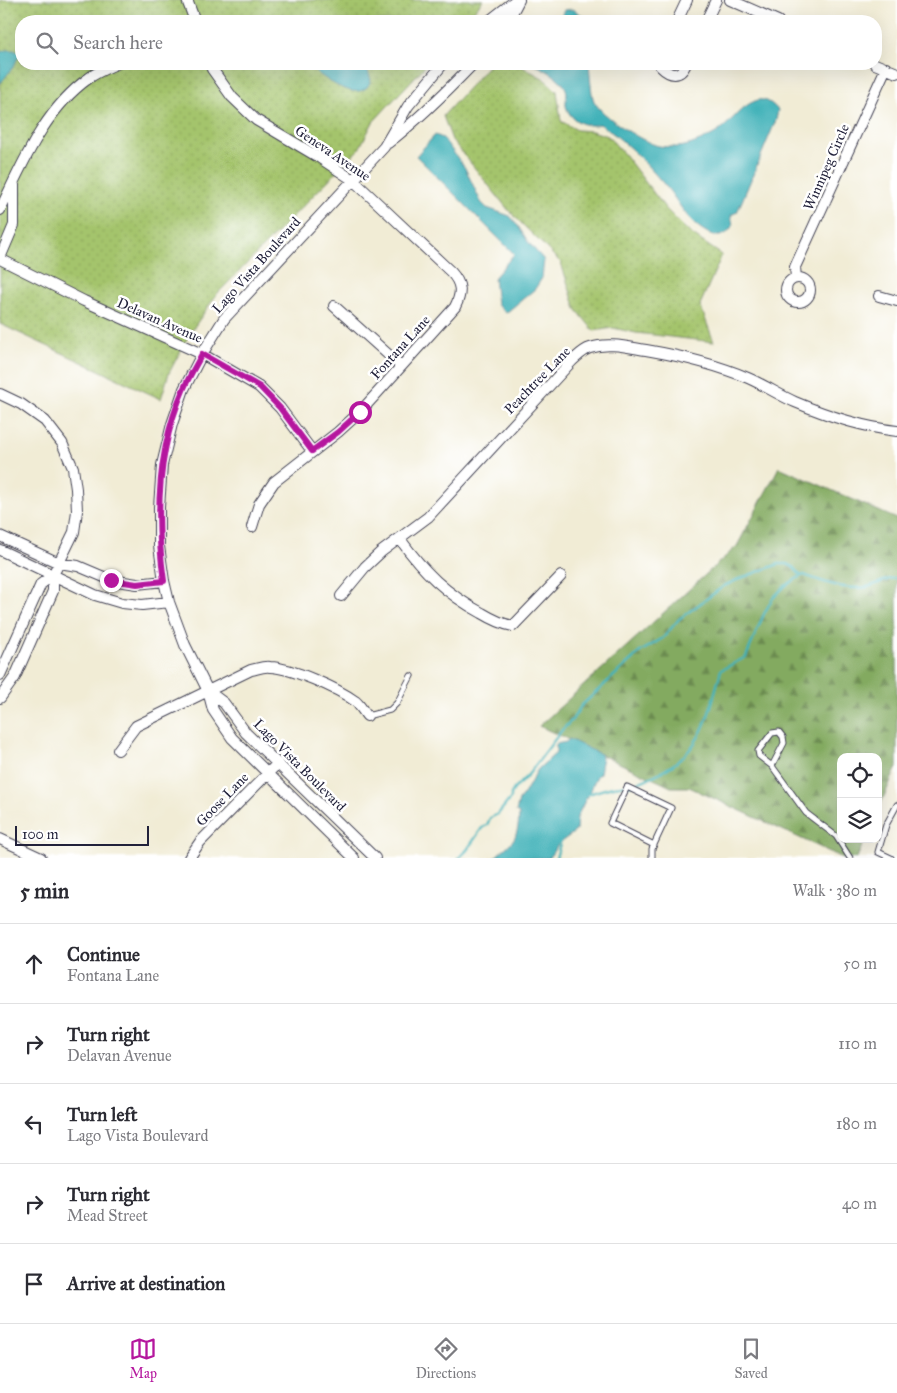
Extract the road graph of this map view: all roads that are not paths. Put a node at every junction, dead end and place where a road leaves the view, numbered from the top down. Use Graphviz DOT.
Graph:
graph roads {
  1 [pos="187,0"];
  2 [pos="518,0"];
  3 [pos="687,0"];
  4 [pos="716,0"];
  5 [pos="730,0"];
  6 [pos="193,15"];
  7 [pos="497,15"];
  8 [pos="511,15"];
  9 [pos="680,15"];
  10 [pos="709,15"];
  11 [pos="764,15"];
  12 [pos="882,67"];
  13 [pos="886,68"];
  14 [pos="104,70"];
  15 [pos="213,70"];
  16 [pos="438,70"];
  17 [pos="467,70"];
  18 [pos="664,70"];
  19 [pos="683,70"];
  20 [pos="897,73"];
  21 [pos="384,147"];
  22 [pos="14,180"];
  23 [pos="353,180"];
  24 [pos="0,210"];
  25 [pos="0,259"];
  26 [pos="796,278"];
  27 [pos="461,289"];
  28 [pos="879,296"];
  29 [pos="897,301"];
  30 [pos="334,306"];
  31 [pos="202,354"];
  32 [pos="401,366"];
  33 [pos="0,394"];
  34 [pos="897,431"];
  35 [pos="312,451"];
  36 [pos="252,527"];
  37 [pos="0,536"];
  38 [pos="400,539"];
  39 [pos="0,550"];
  40 [pos="59,563"];
  41 [pos="53,575"];
  42 [pos="561,576"];
  43 [pos="164,581"];
  44 [pos="342,596"];
  45 [pos="169,602"];
  46 [pos="0,675"];
  47 [pos="411,676"];
  48 [pos="208,691"];
  49 [pos="0,698"];
  50 [pos="367,716"];
  51 [pos="118,750"];
  52 [pos="278,763"];
  53 [pos="772,766"];
  54 [pos="266,773"];
  55 [pos="897,806"];
  56 [pos="0,839"];
  57 [pos="654,845"];
  58 [pos="41,858"];
  59 [pos="189,858"];
  60 [pos="354,858"];
  61 [pos="375,858"];
  62 [pos="652,858"];
  63 [pos="850,858"];
  64 [pos="891,858"];
  1 -- 6 [label="street"];
  2 -- 7 [label="street"];
  2 -- 8 [label="street"];
  3 -- 9 [label="street"];
  4 -- 10 [label="street"];
  5 -- 11 [label="street"];
  12 -- 13 [label="street"];
  13 -- 20 [label="street"];
  13 -- 26 [label="street, Winnipeg Circle"];
  14 -- 22 [label="street"];
  15 -- 23 [label="street, Geneva Avenue"];
  16 -- 21 [label="street, Lago Vista Boulevard"];
  17 -- 21 [label="street"];
  18 -- 19 [label="street"];
  21 -- 23 [label="street, Lago Vista Boulevard"];
  22 -- 24 [label="street"];
  22 -- 25 [label="street"];
  23 -- 27 [label="street, Geneva Avenue"];
  23 -- 31 [label="street, Lago Vista Boulevard"];
  25 -- 31 [label="street, Delavan Avenue"];
  27 -- 32 [label="street, Fontana Lane"];
  28 -- 29 [label="street"];
  30 -- 32 [label="street"];
  31 -- 35 [label="street, Delavan Avenue"];
  31 -- 43 [label="street, Lago Vista Boulevard"];
  32 -- 35 [label="street, Fontana Lane"];
  33 -- 40 [label="street"];
  34 -- 38 [label="street, Peachtree Lane"];
  35 -- 36 [label="street, Fontana Lane"];
  37 -- 40 [label="street"];
  38 -- 42 [label="street"];
  38 -- 44 [label="street, Peachtree Lane"];
  39 -- 41 [label="street"];
  40 -- 41 [label="street"];
  40 -- 43 [label="street"];
  41 -- 45 [label="street"];
  41 -- 46 [label="street"];
  41 -- 49 [label="street"];
  43 -- 45 [label="street, Lago Vista Boulevard"];
  45 -- 48 [label="street, Lago Vista Boulevard"];
  47 -- 50 [label="lane"];
  48 -- 50 [label="street"];
  48 -- 51 [label="street"];
  48 -- 52 [label="street, Lago Vista Boulevard"];
  48 -- 54 [label="street, Lago Vista Boulevard"];
  52 -- 54 [label="street, Goose Lane"];
  52 -- 61 [label="street, Lago Vista Boulevard"];
  53 -- 53 [label="lane"];
  53 -- 63 [label="lane"];
  54 -- 59 [label="street, Goose Lane"];
  54 -- 60 [label="street, Lago Vista Boulevard"];
  55 -- 64 [label="lane"];
  56 -- 58 [label="street"];
  57 -- 57 [label="lane"];
  57 -- 62 [label="lane"];
}
